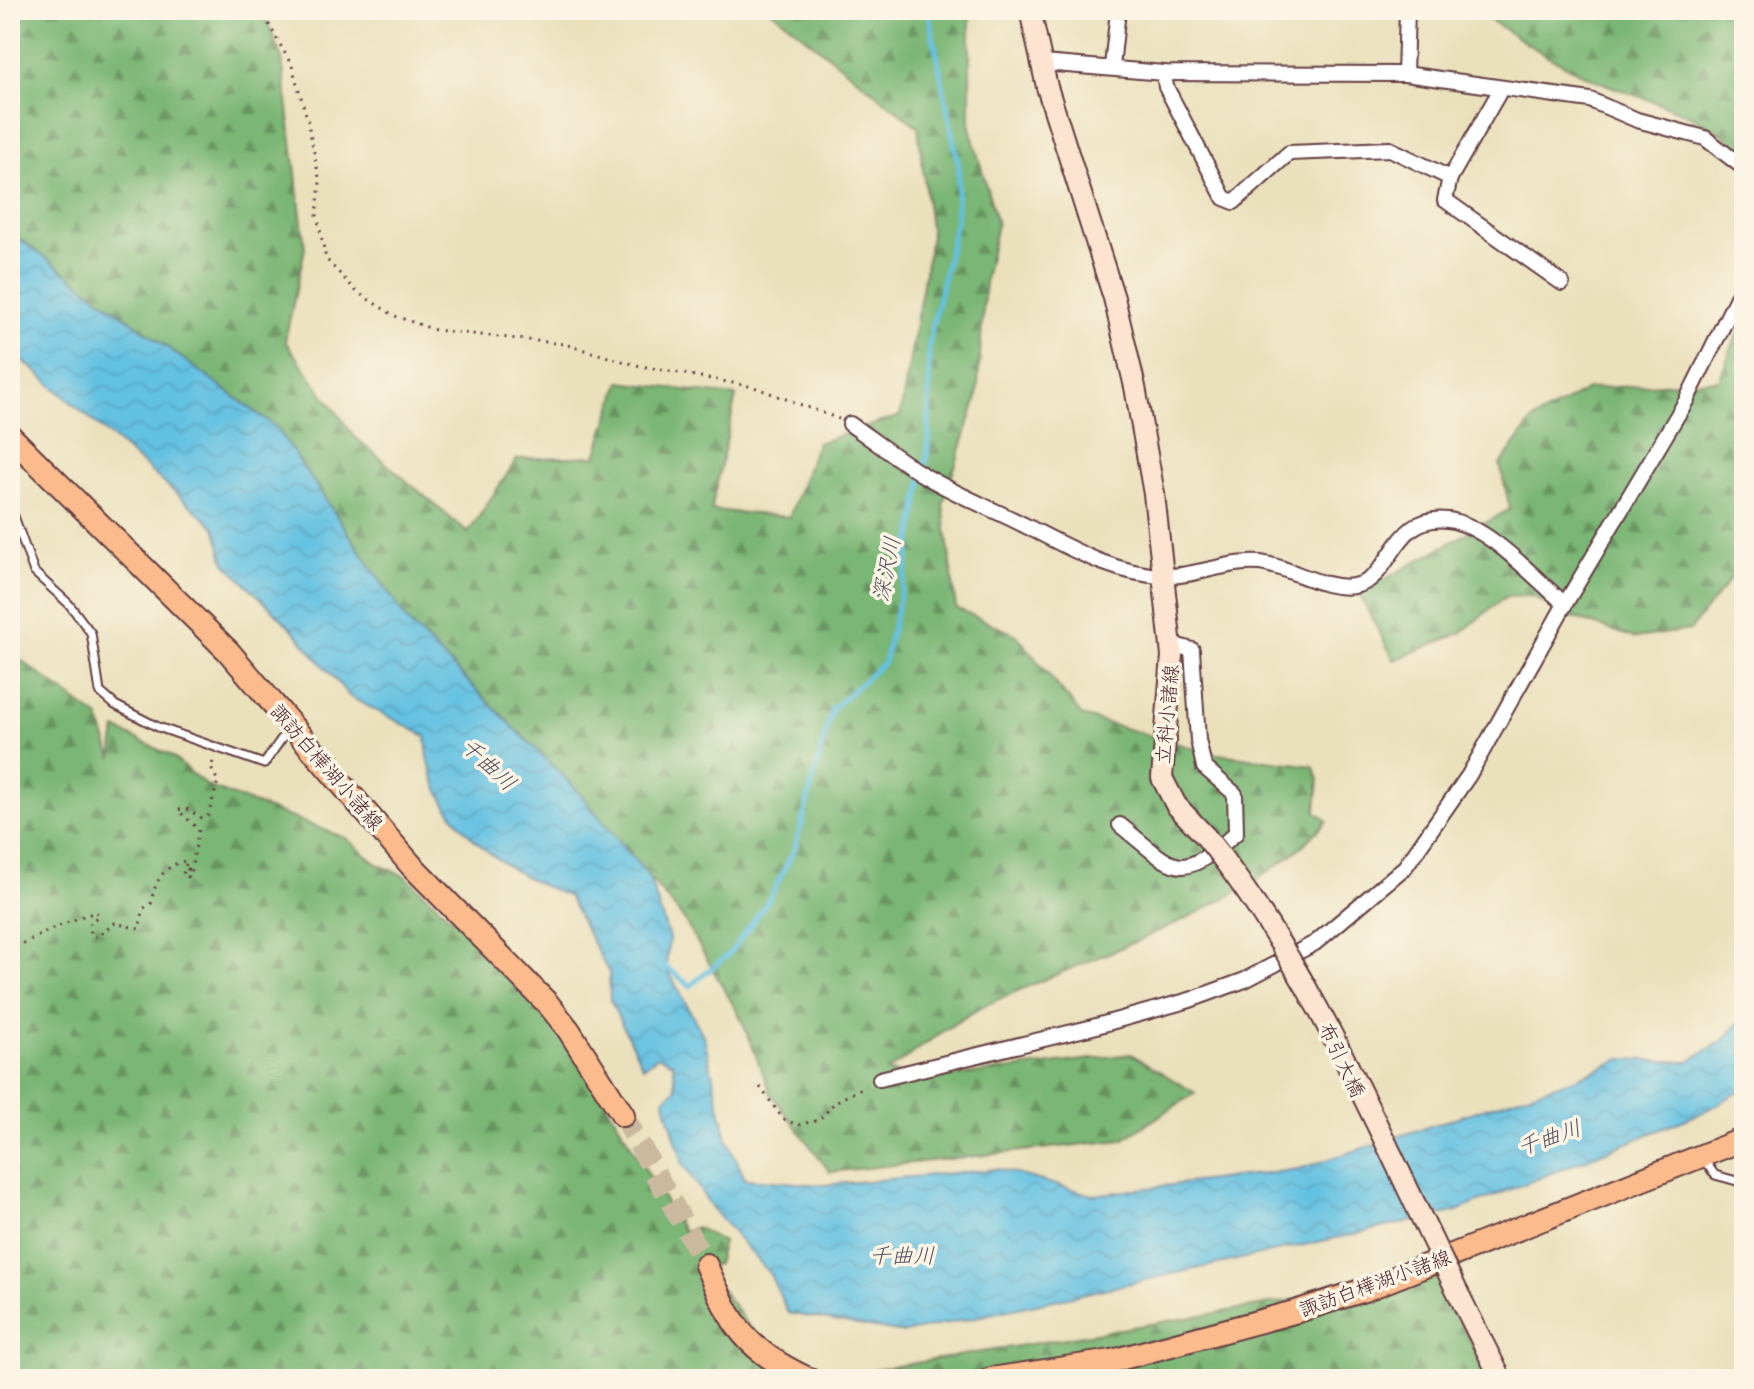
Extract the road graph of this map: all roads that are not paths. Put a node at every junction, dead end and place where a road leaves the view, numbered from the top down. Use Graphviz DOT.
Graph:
graph roads {
  1 [pos="1030,10"];
  2 [pos="1118,10"];
  3 [pos="1407,10"];
  4 [pos="1043,63"];
  5 [pos="1112,67"];
  6 [pos="1164,73"];
  7 [pos="1405,74"];
  8 [pos="1501,89"];
  9 [pos="1744,168"];
  10 [pos="1450,178"];
  11 [pos="1562,283"];
  12 [pos="1744,283"];
  13 [pos="850,424"];
  14 [pos="10,436"];
  15 [pos="10,505"];
  16 [pos="1163,577"];
  17 [pos="1565,604"];
  18 [pos="1171,644"];
  19 [pos="290,727"];
  20 [pos="1120,825"];
  21 [pos="1206,837"];
  22 [pos="880,1079"];
  23 [pos="623,1115"];
  24 [pos="1744,1139"];
  25 [pos="1701,1156"];
  26 [pos="1744,1183"];
  27 [pos="706,1265"];
  28 [pos="808,1379"];
  29 [pos="991,1379"];
  30 [pos="1501,1379"];
  1 -- 4 [label="main road, 立科小諸線"];
  2 -- 5 [label="street"];
  3 -- 7 [label="street"];
  4 -- 5 [label="street"];
  4 -- 16 [label="main road, 立科小諸線"];
  5 -- 6 [label="street"];
  6 -- 7 [label="street"];
  6 -- 10 [label="street"];
  7 -- 8 [label="street"];
  8 -- 9 [label="street"];
  8 -- 10 [label="street"];
  10 -- 11 [label="street"];
  12 -- 17 [label="street"];
  13 -- 16 [label="street"];
  14 -- 19 [label="main road, 諏訪白樺湖小諸線"];
  15 -- 19 [label="lane"];
  16 -- 17 [label="street"];
  16 -- 18 [label="main road, 立科小諸線"];
  17 -- 22 [label="street"];
  18 -- 20 [label="street"];
  18 -- 21 [label="main road, 立科小諸線"];
  19 -- 23 [label="main road, 諏訪白樺湖小諸線"];
  21 -- 30 [label="main road, 布引大橋, bridge"];
  24 -- 25 [label="main road, 諏訪白樺湖小諸線"];
  25 -- 26 [label="lane"];
  25 -- 29 [label="main road, 諏訪白樺湖小諸線"];
  27 -- 28 [label="main road"];
}
